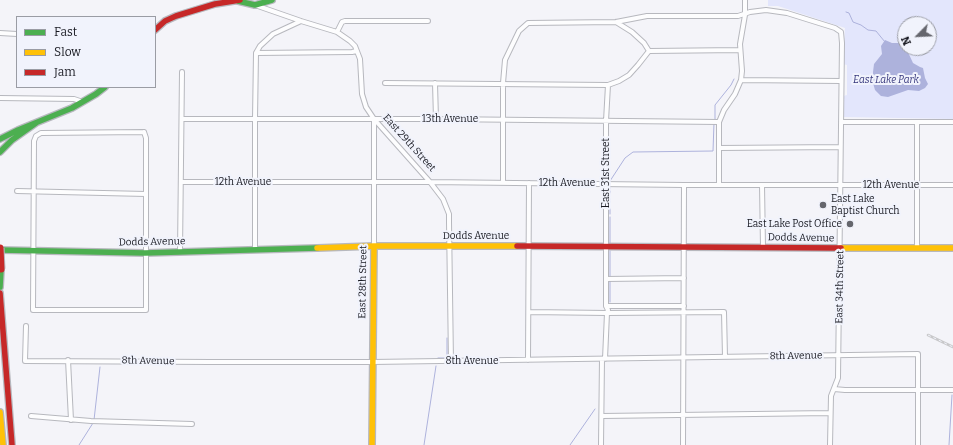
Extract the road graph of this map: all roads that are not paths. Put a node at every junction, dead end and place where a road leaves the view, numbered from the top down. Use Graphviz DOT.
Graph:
graph roads {
  1 [pos="237,0"];
  2 [pos="249,0"];
  3 [pos="272,0"];
  4 [pos="745,0"];
  5 [pos="217,2"];
  6 [pos="255,5"];
  7 [pos="745,15"];
  8 [pos="301,21"];
  9 [pos="428,21"];
  10 [pos="616,22"];
  11 [pos="156,29"];
  12 [pos="337,32"];
  13 [pos="0,34"];
  14 [pos="16,34"];
  15 [pos="740,50"];
  16 [pos="357,51"];
  17 [pos="649,51"];
  18 [pos="256,52"];
  19 [pos="182,72"];
  20 [pos="741,80"];
  21 [pos="841,81"];
  22 [pos="385,83"];
  23 [pos="435,83"];
  24 [pos="503,83"];
  25 [pos="608,85"];
  26 [pos="104,88"];
  27 [pos="0,98"];
  28 [pos="83,102"];
  29 [pos="182,119"];
  30 [pos="255,119"];
  31 [pos="374,119"];
  32 [pos="436,119"];
  33 [pos="503,120"];
  34 [pos="606,121"];
  35 [pos="36,122"];
  36 [pos="719,122"];
  37 [pos="841,122"];
  38 [pos="917,122"];
  39 [pos="953,122"];
  40 [pos="0,139"];
  41 [pos="719,148"];
  42 [pos="840,148"];
  43 [pos="0,152"];
  44 [pos="181,182"];
  45 [pos="256,182"];
  46 [pos="374,182"];
  47 [pos="430,182"];
  48 [pos="503,183"];
  49 [pos="529,183"];
  50 [pos="607,184"];
  51 [pos="719,184"];
  52 [pos="684,185"];
  53 [pos="762,185"];
  54 [pos="840,185"];
  55 [pos="917,185"];
  56 [pos="953,185"];
  57 [pos="17,191"];
  58 [pos="34,192"];
  59 [pos="146,194"];
  60 [pos="374,246"];
  61 [pos="450,246"];
  62 [pos="528,246"];
  63 [pos="606,247"];
  64 [pos="685,247"];
  65 [pos="763,247"];
  66 [pos="840,248"];
  67 [pos="917,248"];
  68 [pos="953,248"];
  69 [pos="0,249"];
  70 [pos="255,250"];
  71 [pos="34,251"];
  72 [pos="180,252"];
  73 [pos="145,253"];
  74 [pos="1,269"];
  75 [pos="684,278"];
  76 [pos="606,279"];
  77 [pos="0,287"];
  78 [pos="0,293"];
  79 [pos="1,303"];
  80 [pos="606,306"];
  81 [pos="684,306"];
  82 [pos="529,312"];
  83 [pos="684,312"];
  84 [pos="606,313"];
  85 [pos="26,326"];
  86 [pos="839,355"];
  87 [pos="684,357"];
  88 [pos="725,357"];
  89 [pos="604,359"];
  90 [pos="68,360"];
  91 [pos="528,360"];
  92 [pos="451,361"];
  93 [pos="372,362"];
  94 [pos="834,389"];
  95 [pos="918,390"];
  96 [pos="953,390"];
  97 [pos="0,412"];
  98 [pos="830,413"];
  99 [pos="684,415"];
  100 [pos="31,416"];
  101 [pos="602,416"];
  102 [pos="71,420"];
  103 [pos="192,424"];
  104 [pos="2,445"];
  105 [pos="12,445"];
  106 [pos="372,445"];
  107 [pos="601,445"];
  108 [pos="683,445"];
  109 [pos="830,445"];
  110 [pos="918,445"];
  1 -- 5 [label="main road"];
  1 -- 6 [label="main road"];
  2 -- 6 [label="main road"];
  3 -- 6 [label="main road"];
  4 -- 7 [label="street"];
  5 -- 11 [label="main road"];
  6 -- 8 [label="street"];
  7 -- 10 [label="street"];
  7 -- 15 [label="street"];
  7 -- 21 [label="street, East 34th Street"];
  8 -- 12 [label="street"];
  8 -- 18 [label="street"];
  9 -- 12 [label="street"];
  10 -- 17 [label="street"];
  10 -- 24 [label="street"];
  12 -- 16 [label="street"];
  13 -- 14 [label="street"];
  15 -- 17 [label="street"];
  15 -- 20 [label="street"];
  16 -- 18 [label="street"];
  16 -- 31 [label="street, East 29th Street"];
  17 -- 25 [label="street"];
  18 -- 30 [label="street"];
  19 -- 29 [label="street"];
  20 -- 21 [label="street"];
  20 -- 36 [label="street"];
  21 -- 37 [label="street, East 34th Street"];
  22 -- 23 [label="street"];
  23 -- 24 [label="street"];
  23 -- 32 [label="street"];
  24 -- 25 [label="street"];
  24 -- 33 [label="street"];
  25 -- 34 [label="street, East 31st Street"];
  26 -- 28 [label="main road"];
  27 -- 28 [label="street"];
  28 -- 35 [label="main road"];
  29 -- 30 [label="street, 13th Avenue"];
  29 -- 44 [label="street"];
  30 -- 31 [label="street, 13th Avenue"];
  30 -- 45 [label="street"];
  31 -- 32 [label="street, 13th Avenue"];
  31 -- 46 [label="street, East 28th Street"];
  31 -- 47 [label="street, East 29th Street"];
  32 -- 33 [label="street, 13th Avenue"];
  33 -- 34 [label="street, 13th Avenue"];
  33 -- 48 [label="street"];
  34 -- 36 [label="street, 13th Avenue"];
  34 -- 50 [label="street, East 31st Street"];
  35 -- 40 [label="main road"];
  35 -- 43 [label="main road"];
  36 -- 41 [label="street"];
  37 -- 38 [label="street"];
  37 -- 42 [label="street, East 34th Street"];
  38 -- 39 [label="street"];
  38 -- 55 [label="street"];
  41 -- 42 [label="street"];
  41 -- 51 [label="street"];
  42 -- 54 [label="street, East 34th Street"];
  44 -- 45 [label="street, 12th Avenue"];
  44 -- 72 [label="street"];
  45 -- 46 [label="street, 12th Avenue"];
  45 -- 70 [label="street"];
  46 -- 47 [label="street, 12th Avenue"];
  46 -- 60 [label="street, East 28th Street"];
  47 -- 48 [label="street, 12th Avenue"];
  47 -- 61 [label="street, East 29th Street"];
  48 -- 49 [label="street, 12th Avenue"];
  49 -- 50 [label="street, 12th Avenue"];
  49 -- 62 [label="street"];
  50 -- 52 [label="street, 12th Avenue"];
  50 -- 63 [label="street, East 31st Street"];
  51 -- 52 [label="street, 12th Avenue"];
  51 -- 53 [label="street, 12th Avenue"];
  52 -- 64 [label="street"];
  53 -- 54 [label="street, 12th Avenue"];
  53 -- 65 [label="street"];
  54 -- 55 [label="street, 12th Avenue"];
  54 -- 66 [label="street, East 34th Street"];
  55 -- 56 [label="street, 12th Avenue"];
  55 -- 67 [label="street"];
  57 -- 58 [label="street"];
  58 -- 59 [label="street"];
  58 -- 59 [label="street"];
  58 -- 71 [label="street"];
  59 -- 73 [label="street"];
  60 -- 61 [label="main road, Dodds Avenue"];
  60 -- 70 [label="main road, Dodds Avenue"];
  60 -- 93 [label="main road, East 28th Street"];
  61 -- 62 [label="main road, Dodds Avenue"];
  61 -- 92 [label="street, East 29th Street"];
  62 -- 63 [label="main road, Dodds Avenue"];
  62 -- 82 [label="street"];
  63 -- 64 [label="main road, Dodds Avenue"];
  63 -- 76 [label="street, East 31st Street"];
  64 -- 65 [label="main road, Dodds Avenue"];
  64 -- 75 [label="street"];
  65 -- 66 [label="main road, Dodds Avenue"];
  66 -- 67 [label="main road, Dodds Avenue"];
  66 -- 86 [label="street, East 34th Street"];
  67 -- 68 [label="main road, Dodds Avenue"];
  69 -- 71 [label="main road, Dodds Avenue"];
  69 -- 74 [label="main road, bridge"];
  70 -- 72 [label="main road, Dodds Avenue"];
  71 -- 73 [label="main road, Dodds Avenue"];
  71 -- 73 [label="street"];
  72 -- 73 [label="main road, Dodds Avenue"];
  74 -- 77 [label="main road"];
  75 -- 76 [label="street"];
  75 -- 81 [label="street"];
  76 -- 80 [label="street, East 31st Street"];
  78 -- 79 [label="main road"];
  79 -- 105 [label="main road"];
  80 -- 81 [label="street"];
  80 -- 84 [label="street, East 31st Street"];
  81 -- 83 [label="street"];
  82 -- 84 [label="street"];
  82 -- 91 [label="street"];
  83 -- 84 [label="street"];
  83 -- 87 [label="street"];
  83 -- 88 [label="street"];
  84 -- 89 [label="street, East 31st Street"];
  85 -- 90 [label="street, 8th Avenue"];
  86 -- 88 [label="street, 8th Avenue"];
  86 -- 94 [label="street, East 34th Street"];
  86 -- 95 [label="street, 8th Avenue"];
  87 -- 88 [label="street, 8th Avenue"];
  87 -- 89 [label="street, 8th Avenue"];
  87 -- 99 [label="street"];
  89 -- 91 [label="street, 8th Avenue"];
  89 -- 101 [label="street, East 31st Street"];
  90 -- 93 [label="street, 8th Avenue"];
  90 -- 102 [label="street"];
  91 -- 92 [label="street, 8th Avenue"];
  92 -- 93 [label="street, 8th Avenue"];
  93 -- 106 [label="main road, East 28th Street"];
  94 -- 95 [label="street"];
  94 -- 98 [label="street, East 34th Street"];
  95 -- 96 [label="street"];
  95 -- 110 [label="street"];
  97 -- 104 [label="main road"];
  98 -- 99 [label="street"];
  98 -- 109 [label="street, East 34th Street"];
  99 -- 101 [label="street"];
  99 -- 108 [label="street"];
  100 -- 102 [label="street"];
  101 -- 107 [label="street, East 31st Street"];
  102 -- 103 [label="street"];
}
